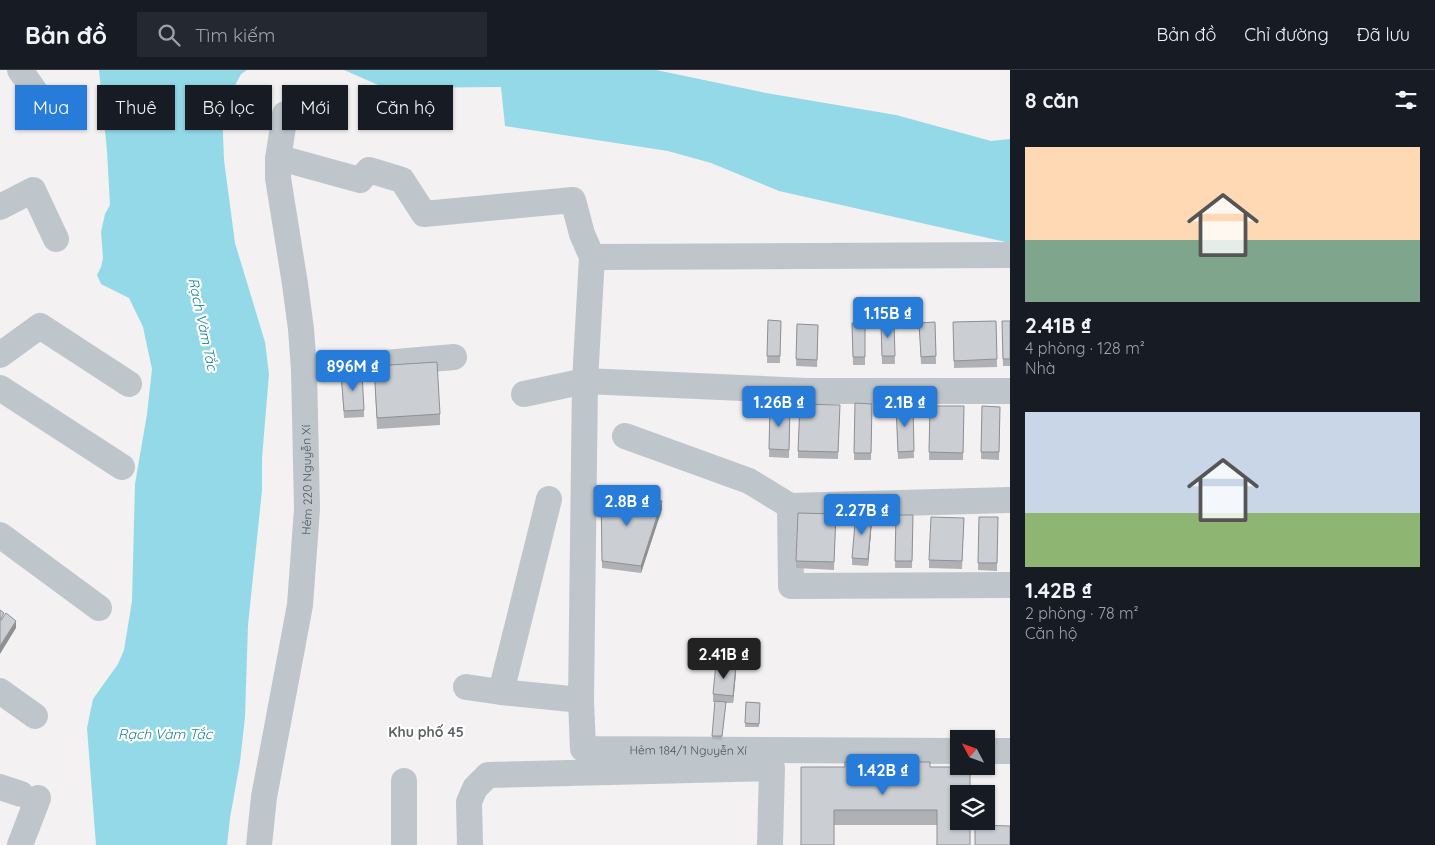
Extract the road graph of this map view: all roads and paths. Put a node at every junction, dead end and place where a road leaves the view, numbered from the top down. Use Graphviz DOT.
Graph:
graph roads {
  1 [pos="20,70"];
  2 [pos="30,85"];
  3 [pos="283,130"];
  4 [pos="278,159"];
  5 [pos="0,207"];
  6 [pos="56,239"];
  7 [pos="1010,254"];
  8 [pos="592,257"];
  9 [pos="0,355"];
  10 [pos="454,357"];
  11 [pos="304,370"];
  12 [pos="584,381"];
  13 [pos="129,384"];
  14 [pos="0,388"];
  15 [pos="1010,391"];
  16 [pos="524,394"];
  17 [pos="625,436"];
  18 [pos="122,467"];
  19 [pos="549,499"];
  20 [pos="1010,500"];
  21 [pos="790,506"];
  22 [pos="0,535"];
  23 [pos="1010,585"];
  24 [pos="100,608"];
  25 [pos="466,687"];
  26 [pos="0,691"];
  27 [pos="501,692"];
  28 [pos="581,700"];
  29 [pos="35,716"];
  30 [pos="950,751"];
  31 [pos="995,751"];
  32 [pos="1010,751"];
  33 [pos="404,781"];
  34 [pos="20,793"];
  35 [pos="20,845"];
  36 [pos="259,845"];
  37 [pos="404,845"];
  38 [pos="470,845"];
  39 [pos="770,845"];
  1 -- 2 [label="street"];
  3 -- 4 [label="street, Hẻm 220 Nguyễn Xí"];
  4 -- 8 [label="street"];
  4 -- 11 [label="street, Hẻm 220 Nguyễn Xí"];
  5 -- 6 [label="street"];
  7 -- 8 [label="street"];
  8 -- 12 [label="street"];
  9 -- 13 [label="street"];
  10 -- 11 [label="street"];
  11 -- 36 [label="street, Hẻm 220 Nguyễn Xí"];
  12 -- 15 [label="street"];
  12 -- 16 [label="street"];
  12 -- 28 [label="street"];
  14 -- 18 [label="street"];
  17 -- 21 [label="street"];
  19 -- 27 [label="street"];
  20 -- 21 [label="street"];
  21 -- 23 [label="street"];
  22 -- 24 [label="street"];
  25 -- 27 [label="street"];
  26 -- 29 [label="street"];
  27 -- 28 [label="street"];
  28 -- 30 [label="street, Hẻm 184/1 Nguyễn Xí"];
  31 -- 32 [label="street"];
  33 -- 37 [label="street"];
  34 -- 35 [label="street"];
  38 -- 39 [label="street"];
}
